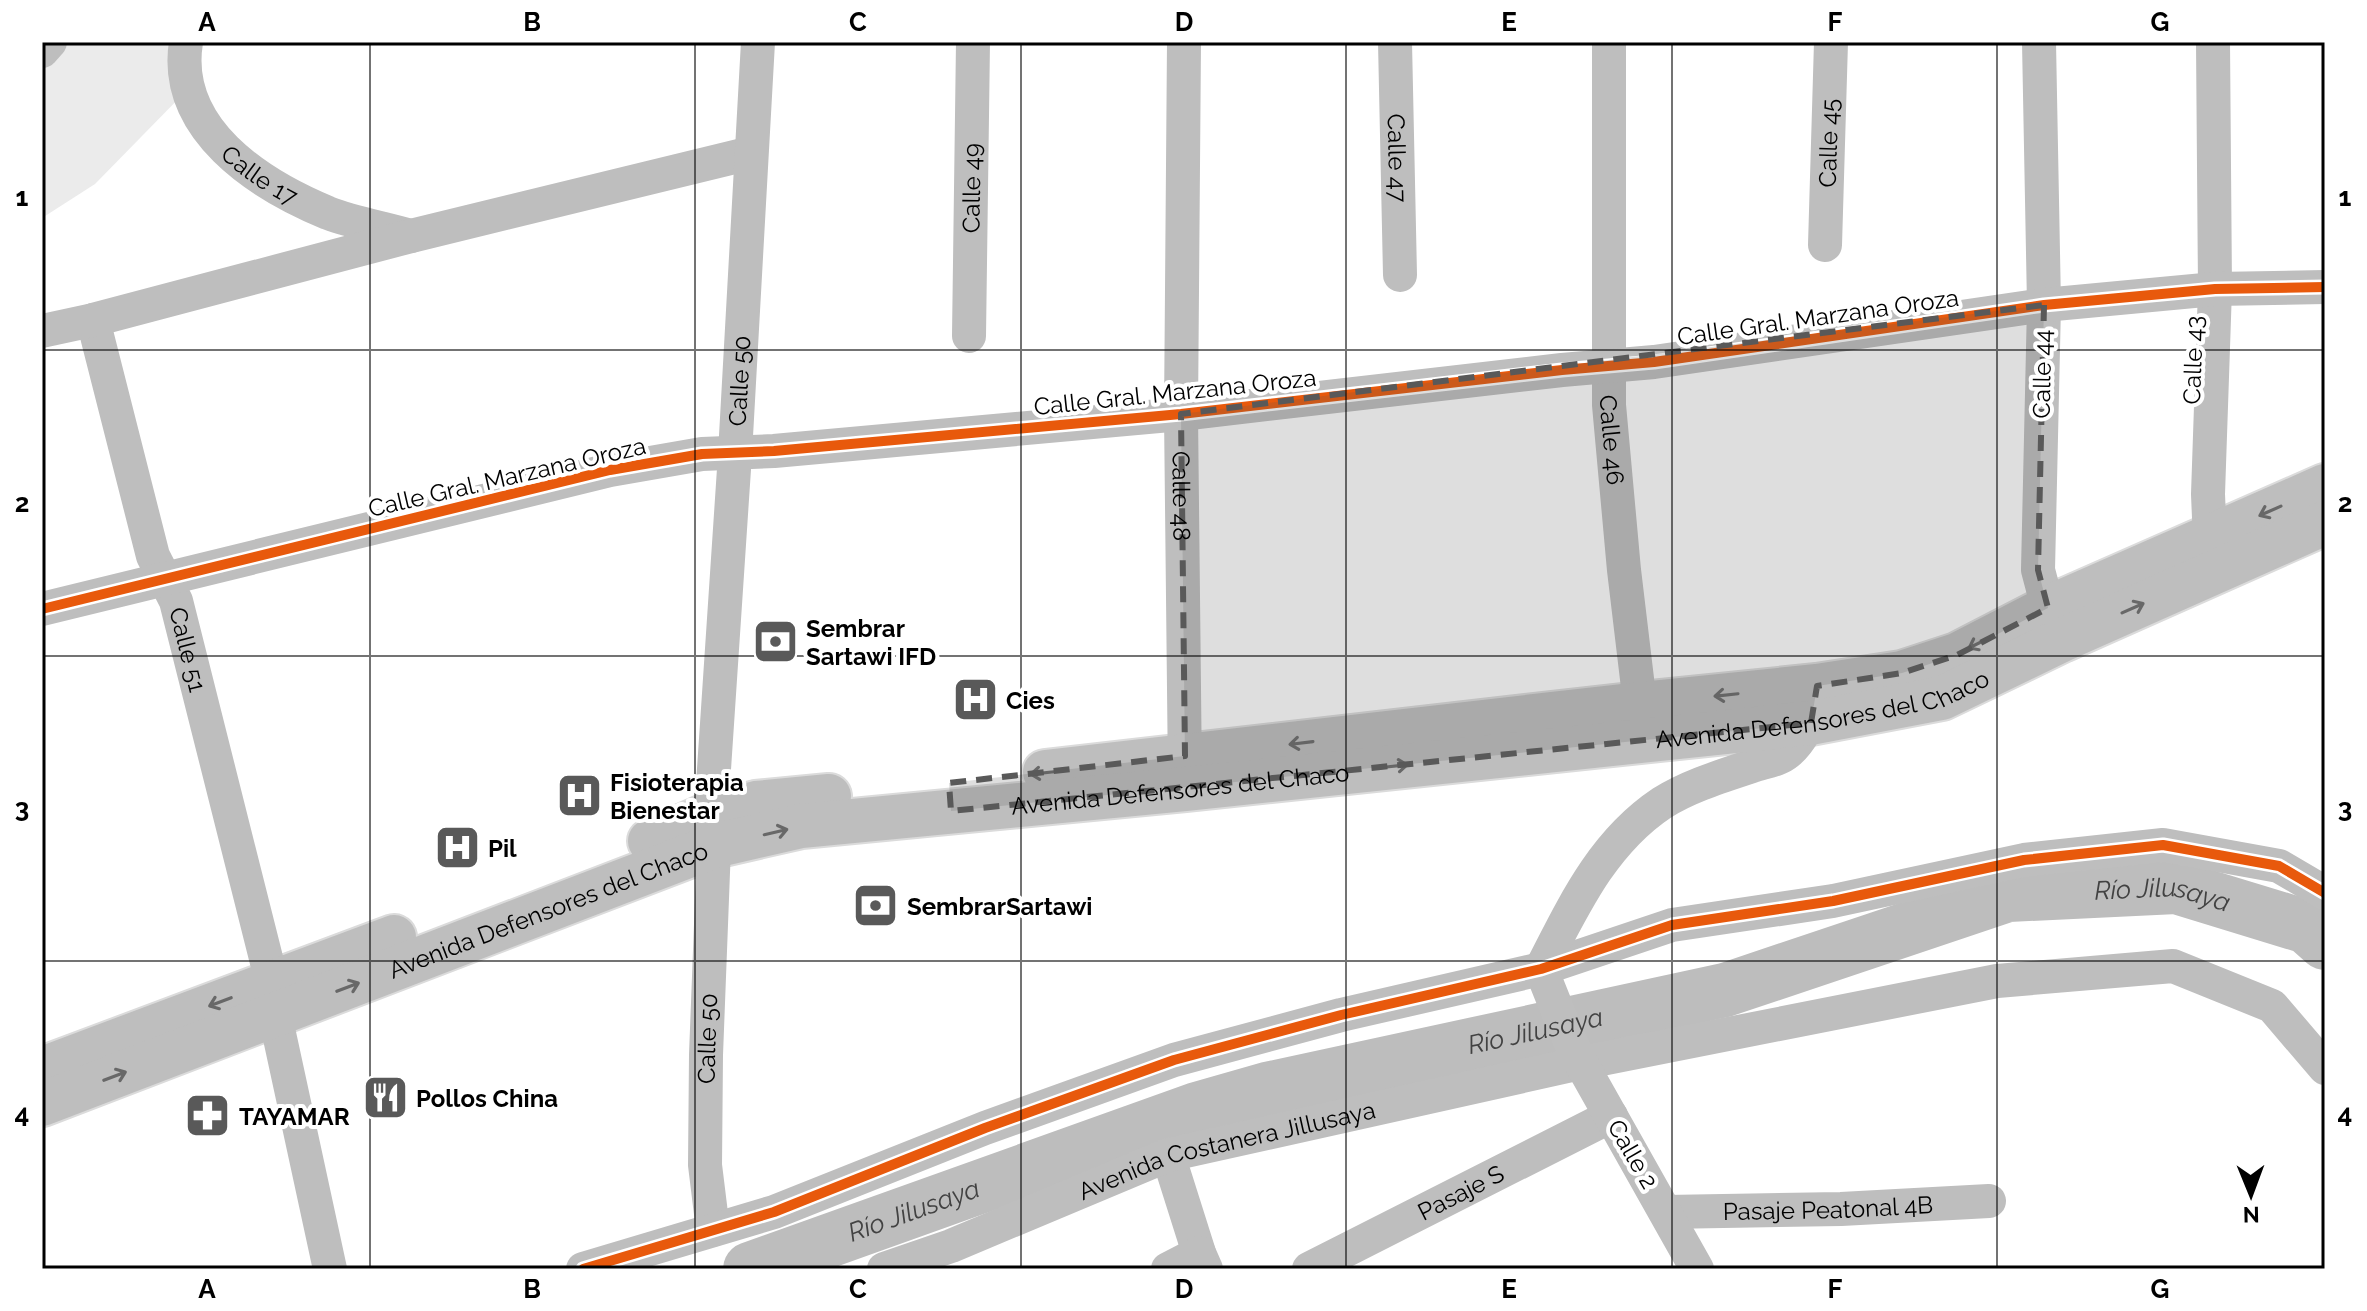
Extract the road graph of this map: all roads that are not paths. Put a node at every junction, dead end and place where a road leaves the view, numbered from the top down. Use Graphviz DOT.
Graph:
graph roads {
  1 [pos="50,42"];
  2 [pos="186,42"];
  3 [pos="758,42"];
  4 [pos="973,42"];
  5 [pos="1184,42"];
  6 [pos="1395,42"];
  7 [pos="1609,42"];
  8 [pos="1831,42"];
  9 [pos="2039,42"];
  10 [pos="2213,42"];
  11 [pos="42,51"];
  12 [pos="751,153"];
  13 [pos="411,236"];
  14 [pos="1825,245"];
  15 [pos="1400,275"];
  16 [pos="2325,287"];
  17 [pos="2215,289"];
  18 [pos="2044,305"];
  19 [pos="93,320"];
  20 [pos="42,331"];
  21 [pos="969,336"];
  22 [pos="1609,365"];
  23 [pos="1181,414"];
  24 [pos="735,454"];
  25 [pos="2325,486"];
  26 [pos="2325,523"];
  27 [pos="2222,550"];
  28 [pos="165,580"];
  29 [pos="42,609"];
  30 [pos="2055,624"];
  31 [pos="1814,705"];
  32 [pos="1638,722"];
  33 [pos="1185,772"];
  34 [pos="713,830"];
  35 [pos="2325,893"];
  36 [pos="1541,969"];
  37 [pos="273,999"];
  38 [pos="1569,1038"];
  39 [pos="2325,1068"];
  40 [pos="42,1069"];
  41 [pos="42,1104"];
  42 [pos="1611,1116"];
  43 [pos="1168,1155"];
  44 [pos="1989,1201"];
  45 [pos="1666,1212"];
  46 [pos="713,1230"];
  47 [pos="1202,1261"];
  48 [pos="330,1269"];
  49 [pos="583,1269"];
  50 [pos="884,1269"];
  51 [pos="1168,1269"];
  52 [pos="1309,1269"];
  53 [pos="1697,1269"];
  1 -- 11 [label="street"];
  2 -- 13 [label="street, Calle 17"];
  3 -- 12 [label="street, Calle 50"];
  4 -- 21 [label="street, Calle 49"];
  5 -- 23 [label="street, Calle 48"];
  6 -- 15 [label="street, Calle 47"];
  7 -- 22 [label="street, Calle 46"];
  8 -- 14 [label="street, Calle 45"];
  9 -- 18 [label="street, Calle 44"];
  10 -- 17 [label="street, Calle 43"];
  12 -- 13 [label="street"];
  12 -- 24 [label="street, Calle 50"];
  13 -- 19 [label="street"];
  16 -- 17 [label="street, Calle Gral. Marzana Oroza"];
  17 -- 18 [label="street, Calle Gral. Marzana Oroza"];
  17 -- 27 [label="street, Calle 43"];
  18 -- 22 [label="street, Calle Gral. Marzana Oroza"];
  18 -- 30 [label="street, Calle 44"];
  19 -- 20 [label="street"];
  19 -- 28 [label="street, Calle 51"];
  22 -- 23 [label="street, Calle Gral. Marzana Oroza"];
  22 -- 32 [label="street, Calle 46"];
  23 -- 24 [label="street, Calle Gral. Marzana Oroza"];
  23 -- 33 [label="street, Calle 48"];
  24 -- 28 [label="street, Calle Gral. Marzana Oroza"];
  24 -- 34 [label="street, Calle 50"];
  25 -- 27 [label="main road, Avenida Defensores del Chaco, one-way"];
  26 -- 27 [label="main road, Avenida Defensores del Chaco"];
  27 -- 30 [label="main road, Avenida Defensores del Chaco"];
  28 -- 29 [label="street, Calle Gral. Marzana Oroza"];
  28 -- 37 [label="street, Calle 51"];
  30 -- 31 [label="main road, Avenida Defensores del Chaco"];
  31 -- 32 [label="main road, Avenida Defensores del Chaco"];
  31 -- 36 [label="street"];
  32 -- 33 [label="main road, Avenida Defensores del Chaco"];
  33 -- 34 [label="main road, Avenida Defensores del Chaco"];
  34 -- 37 [label="main road, Avenida Defensores del Chaco"];
  34 -- 46 [label="street, Calle 50"];
  35 -- 36 [label="street"];
  36 -- 38 [label="street, Calle 2"];
  36 -- 46 [label="street"];
  37 -- 40 [label="main road, Avenida Defensores del Chaco, one-way"];
  41 -- 37 [label="main road, Avenida Defensores del Chaco, one-way"];
  37 -- 48 [label="street, Calle 51"];
  38 -- 39 [label="street, Avenida Costanera Jillusaya"];
  38 -- 42 [label="street, Calle 2"];
  38 -- 43 [label="street, Avenida Costanera Jillusaya"];
  42 -- 45 [label="street, Calle 2"];
  42 -- 52 [label="street, Pasaje S"];
  43 -- 47 [label="street"];
  43 -- 50 [label="street, Avenida Costanera Jillusaya"];
  44 -- 45 [label="street, Pasaje Peatonal 4B"];
  45 -- 53 [label="street, Calle 2"];
  46 -- 49 [label="street"];
  47 -- 51 [label="street"];
}
